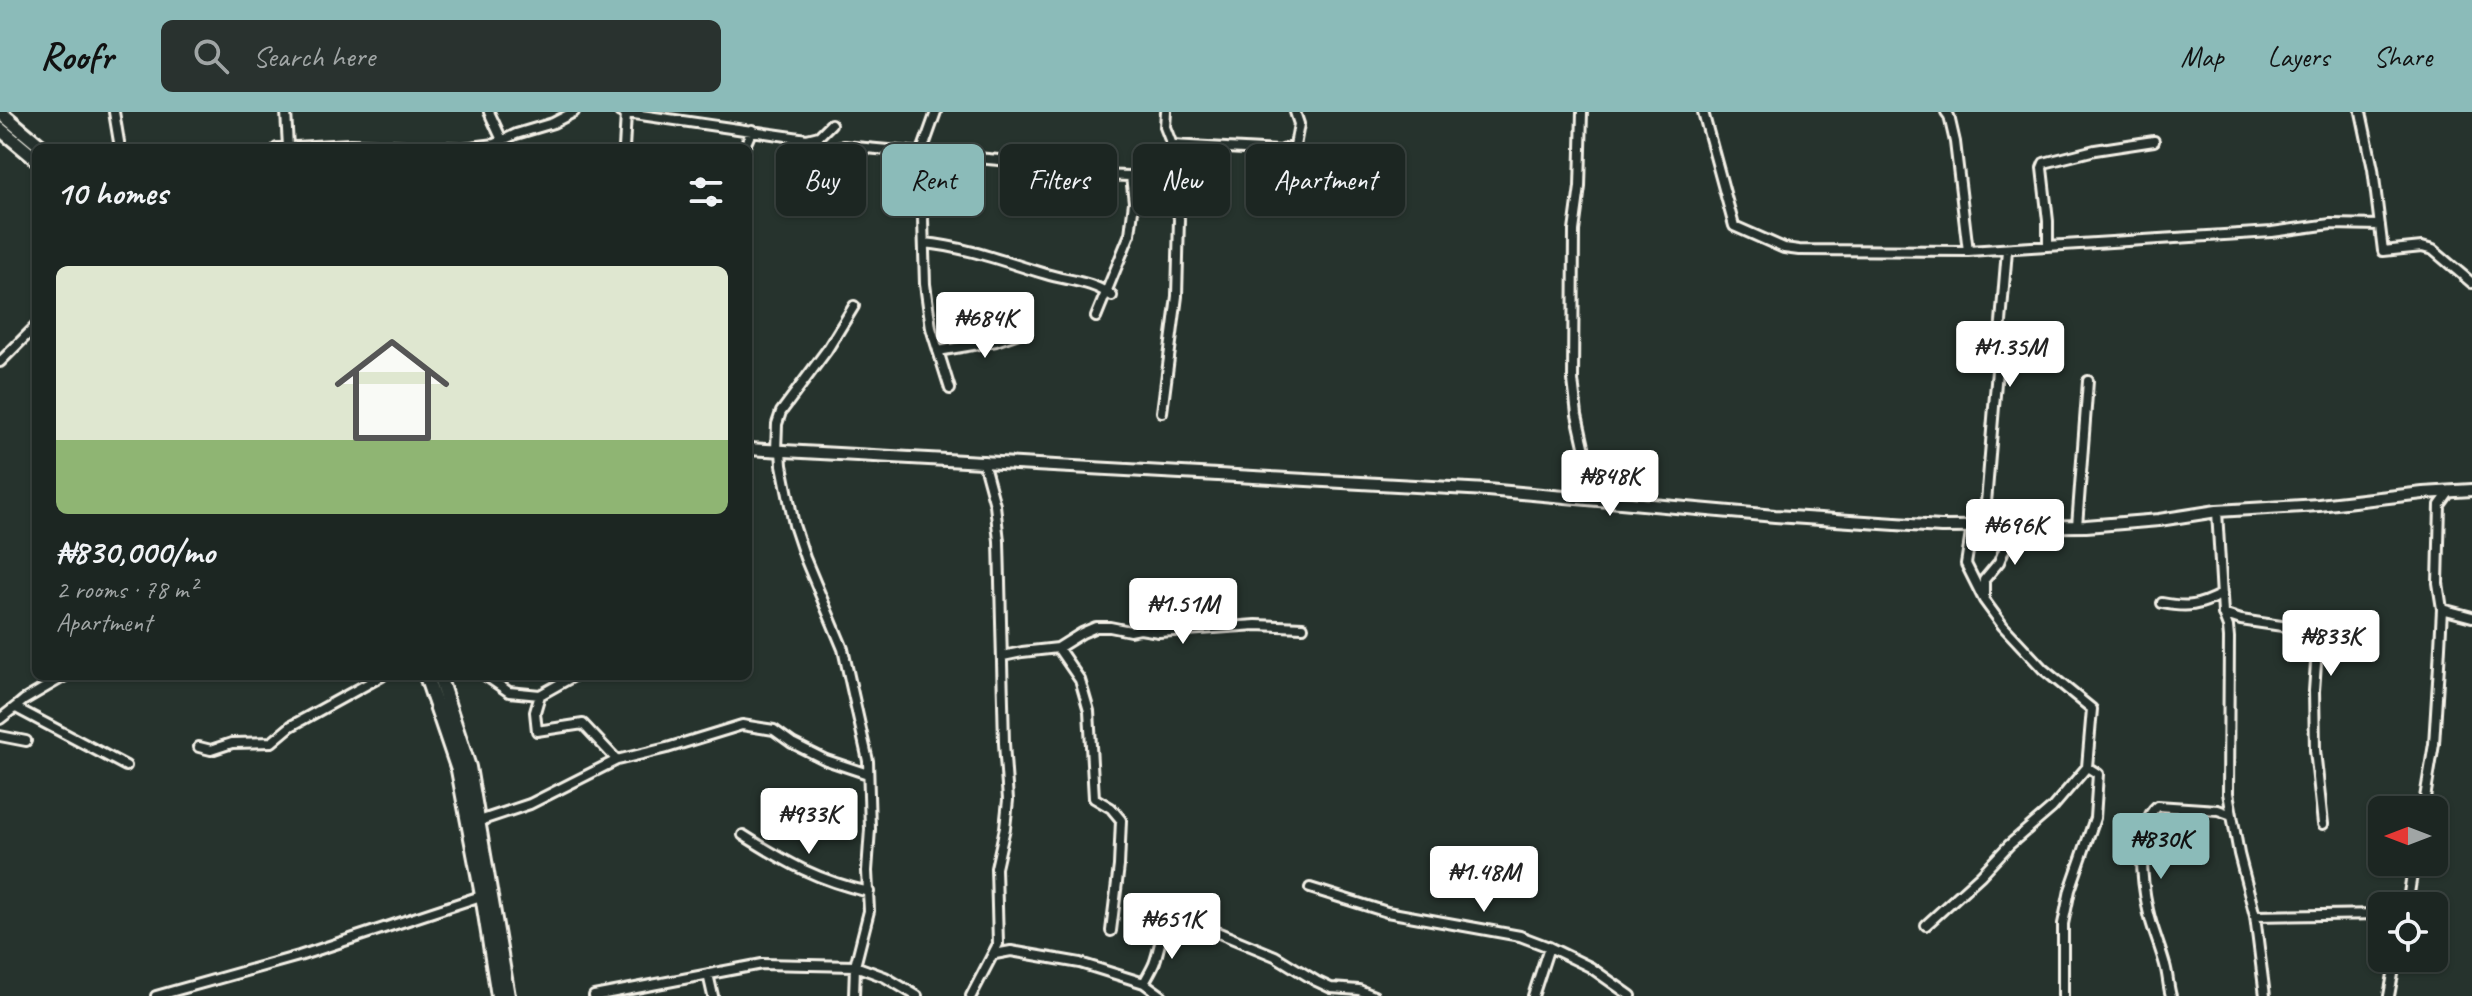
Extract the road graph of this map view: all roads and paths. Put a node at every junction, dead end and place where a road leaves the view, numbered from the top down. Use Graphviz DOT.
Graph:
graph roads {
  1 [pos="0,112"];
  2 [pos="114,112"];
  3 [pos="286,112"];
  4 [pos="489,112"];
  5 [pos="574,112"];
  6 [pos="936,112"];
  7 [pos="1166,112"];
  8 [pos="1295,112"];
  9 [pos="1582,112"];
  10 [pos="1703,112"];
  11 [pos="1946,112"];
  12 [pos="2361,112"];
  13 [pos="623,113"];
  14 [pos="831,124"];
  15 [pos="0,129"];
  16 [pos="752,130"];
  17 [pos="2154,141"];
  18 [pos="38,144"];
  19 [pos="119,144"];
  20 [pos="288,144"];
  21 [pos="497,144"];
  22 [pos="624,144"];
  23 [pos="746,144"];
  24 [pos="925,144"];
  25 [pos="1172,144"];
  26 [pos="1295,144"];
  27 [pos="32,156"];
  28 [pos="1117,176"];
  29 [pos="1131,176"];
  30 [pos="923,216"];
  31 [pos="1179,216"];
  32 [pos="2380,225"];
  33 [pos="924,243"];
  34 [pos="2048,246"];
  35 [pos="2007,250"];
  36 [pos="1968,251"];
  37 [pos="2472,283"];
  38 [pos="1109,294"];
  39 [pos="854,306"];
  40 [pos="1096,317"];
  41 [pos="32,330"];
  42 [pos="1022,332"];
  43 [pos="938,351"];
  44 [pos="0,362"];
  45 [pos="2088,381"];
  46 [pos="950,389"];
  47 [pos="1162,412"];
  48 [pos="752,449"];
  49 [pos="779,451"];
  50 [pos="983,461"];
  51 [pos="2472,490"];
  52 [pos="2450,491"];
  53 [pos="2423,493"];
  54 [pos="1596,500"];
  55 [pos="2440,505"];
  56 [pos="2217,511"];
  57 [pos="2014,526"];
  58 [pos="2077,526"];
  59 [pos="1972,527"];
  60 [pos="1984,527"];
  61 [pos="2222,594"];
  62 [pos="1984,600"];
  63 [pos="2162,603"];
  64 [pos="2442,609"];
  65 [pos="2223,614"];
  66 [pos="2472,617"];
  67 [pos="2241,620"];
  68 [pos="1303,627"];
  69 [pos="2228,627"];
  70 [pos="1058,648"];
  71 [pos="1003,656"];
  72 [pos="59,680"];
  73 [pos="375,680"];
  74 [pos="427,680"];
  75 [pos="440,680"];
  76 [pos="492,680"];
  77 [pos="567,680"];
  78 [pos="540,695"];
  79 [pos="18,705"];
  80 [pos="0,719"];
  81 [pos="0,736"];
  82 [pos="26,741"];
  83 [pos="199,747"];
  84 [pos="617,760"];
  85 [pos="126,766"];
  86 [pos="2087,767"];
  87 [pos="868,774"];
  88 [pos="2425,796"];
  89 [pos="2229,802"];
  90 [pos="2218,810"];
  91 [pos="2232,815"];
  92 [pos="479,821"];
  93 [pos="2323,824"];
  94 [pos="743,835"];
  95 [pos="1310,888"];
  96 [pos="869,892"];
  97 [pos="487,894"];
  98 [pos="2368,914"];
  99 [pos="2255,916"];
  100 [pos="1926,925"];
  101 [pos="1111,931"];
  102 [pos="998,942"];
  103 [pos="1549,947"];
  104 [pos="1011,951"];
  105 [pos="995,954"];
  106 [pos="855,966"];
  107 [pos="2393,972"];
  108 [pos="708,974"];
  109 [pos="1144,983"];
  110 [pos="156,996"];
  111 [pos="498,996"];
  112 [pos="508,996"];
  113 [pos="594,996"];
  114 [pos="713,996"];
  115 [pos="854,996"];
  116 [pos="917,996"];
  117 [pos="971,996"];
  118 [pos="1162,996"];
  119 [pos="1374,996"];
  120 [pos="1533,996"];
  121 [pos="1631,996"];
  122 [pos="2063,996"];
  123 [pos="2171,996"];
  124 [pos="2265,996"];
  125 [pos="2389,996"];
  1 -- 18 [label="main road"];
  2 -- 19 [label="street"];
  3 -- 20 [label="street"];
  4 -- 21 [label="street"];
  5 -- 21 [label="street"];
  6 -- 24 [label="street"];
  7 -- 25 [label="street"];
  8 -- 26 [label="street"];
  9 -- 54 [label="street"];
  10 -- 36 [label="street"];
  11 -- 36 [label="street"];
  12 -- 32 [label="street"];
  13 -- 16 [label="street"];
  13 -- 22 [label="street"];
  14 -- 16 [label="street"];
  15 -- 27 [label="main road"];
  16 -- 23 [label="street"];
  17 -- 34 [label="street"];
  28 -- 29 [label="street"];
  29 -- 38 [label="street"];
  30 -- 33 [label="street"];
  31 -- 47 [label="street"];
  32 -- 34 [label="street"];
  32 -- 37 [label="street"];
  33 -- 38 [label="street"];
  33 -- 43 [label="street"];
  34 -- 35 [label="street"];
  35 -- 36 [label="street"];
  35 -- 60 [label="street"];
  38 -- 40 [label="street"];
  39 -- 49 [label="street"];
  41 -- 44 [label="street"];
  42 -- 43 [label="street"];
  43 -- 46 [label="street"];
  45 -- 58 [label="street"];
  48 -- 49 [label="street"];
  49 -- 50 [label="street"];
  49 -- 87 [label="street"];
  50 -- 54 [label="street"];
  50 -- 71 [label="street"];
  51 -- 52 [label="street"];
  52 -- 53 [label="street"];
  52 -- 55 [label="street"];
  53 -- 55 [label="street"];
  53 -- 56 [label="street"];
  54 -- 59 [label="street"];
  55 -- 64 [label="street"];
  56 -- 58 [label="street"];
  56 -- 61 [label="street"];
  57 -- 58 [label="street"];
  57 -- 60 [label="street"];
  57 -- 62 [label="street"];
  59 -- 60 [label="street"];
  59 -- 62 [label="street"];
  61 -- 63 [label="street"];
  61 -- 65 [label="street"];
  62 -- 86 [label="street"];
  64 -- 66 [label="street"];
  64 -- 88 [label="street"];
  65 -- 67 [label="street"];
  65 -- 69 [label="street"];
  67 -- 69 [label="street"];
  67 -- 93 [label="street"];
  68 -- 70 [label="street"];
  69 -- 89 [label="street"];
  70 -- 71 [label="street"];
  70 -- 101 [label="street"];
  71 -- 102 [label="street"];
  72 -- 79 [label="street"];
  73 -- 83 [label="street"];
  74 -- 97 [label="main road"];
  75 -- 92 [label="main road"];
  76 -- 78 [label="street"];
  77 -- 78 [label="street"];
  78 -- 84 [label="street"];
  79 -- 80 [label="street"];
  79 -- 85 [label="street"];
  81 -- 82 [label="street"];
  84 -- 87 [label="street"];
  84 -- 92 [label="street"];
  86 -- 100 [label="street"];
  86 -- 122 [label="street"];
  87 -- 96 [label="street"];
  89 -- 90 [label="street"];
  89 -- 91 [label="street"];
  90 -- 91 [label="street"];
  90 -- 123 [label="street"];
  91 -- 99 [label="street"];
  92 -- 97 [label="main road"];
  94 -- 96 [label="street"];
  95 -- 103 [label="street"];
  96 -- 106 [label="street"];
  97 -- 110 [label="street"];
  97 -- 111 [label="main road"];
  97 -- 112 [label="main road"];
  98 -- 99 [label="street"];
  99 -- 124 [label="street"];
  102 -- 104 [label="street"];
  102 -- 105 [label="street"];
  103 -- 120 [label="street"];
  103 -- 121 [label="street"];
  104 -- 105 [label="street"];
  104 -- 109 [label="street"];
  105 -- 117 [label="street"];
  106 -- 108 [label="street"];
  106 -- 115 [label="street"];
  106 -- 116 [label="street"];
  107 -- 125 [label="street"];
  108 -- 113 [label="street"];
  108 -- 114 [label="street"];
  109 -- 118 [label="street"];
  109 -- 119 [label="street"];
}
